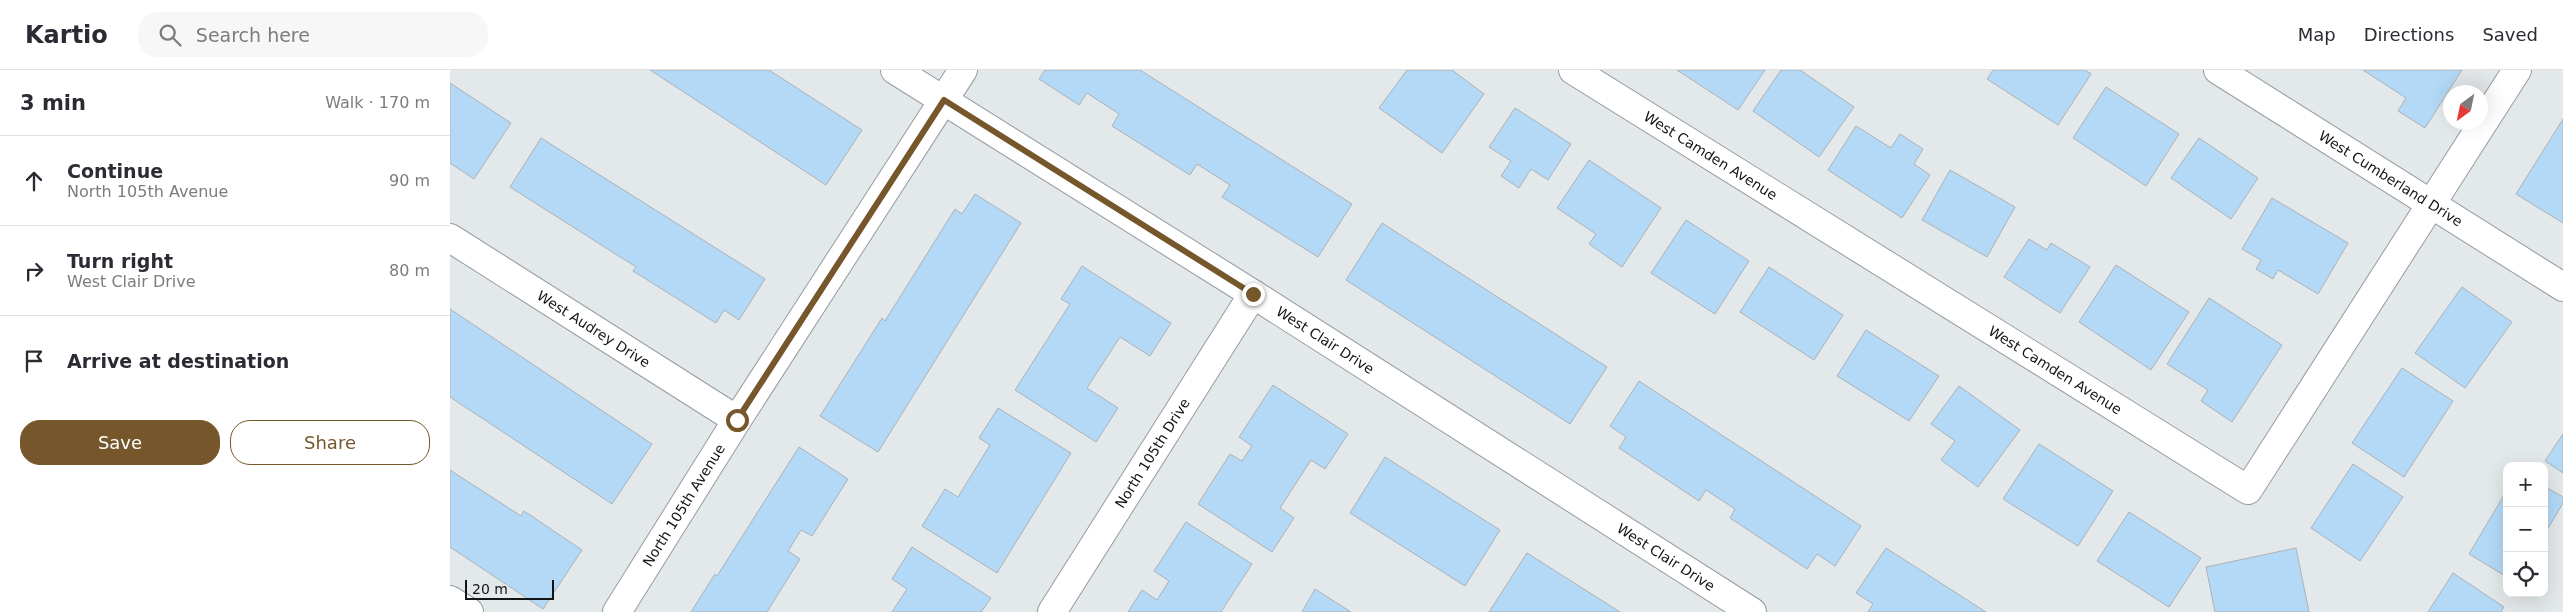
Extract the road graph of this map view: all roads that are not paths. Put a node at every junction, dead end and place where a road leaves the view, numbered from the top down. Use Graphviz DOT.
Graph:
graph roads {
  1 [pos="895,70"];
  2 [pos="963,70"];
  3 [pos="1573,70"];
  4 [pos="2218,70"];
  5 [pos="2517,70"];
  6 [pos="944,100"];
  7 [pos="2432,204"];
  8 [pos="450,238"];
  9 [pos="2563,287"];
  10 [pos="1253,294"];
  11 [pos="737,420"];
  12 [pos="450,600"];
  13 [pos="469,612"];
  14 [pos="617,612"];
  15 [pos="1052,612"];
  16 [pos="1752,612"];
  1 -- 6 [label="street, West Clair Drive"];
  2 -- 6 [label="street, North 105th Avenue"];
  3 -- 7 [label="street, West Camden Avenue"];
  4 -- 7 [label="street, West Cumberland Drive"];
  5 -- 7 [label="street"];
  6 -- 10 [label="street, West Clair Drive"];
  6 -- 11 [label="street, North 105th Avenue"];
  7 -- 9 [label="street, West Cumberland Drive"];
  8 -- 11 [label="street, West Audrey Drive"];
  10 -- 15 [label="street, North 105th Drive"];
  10 -- 16 [label="street, West Clair Drive"];
  11 -- 14 [label="street, North 105th Avenue"];
  12 -- 13 [label="street"];
}
